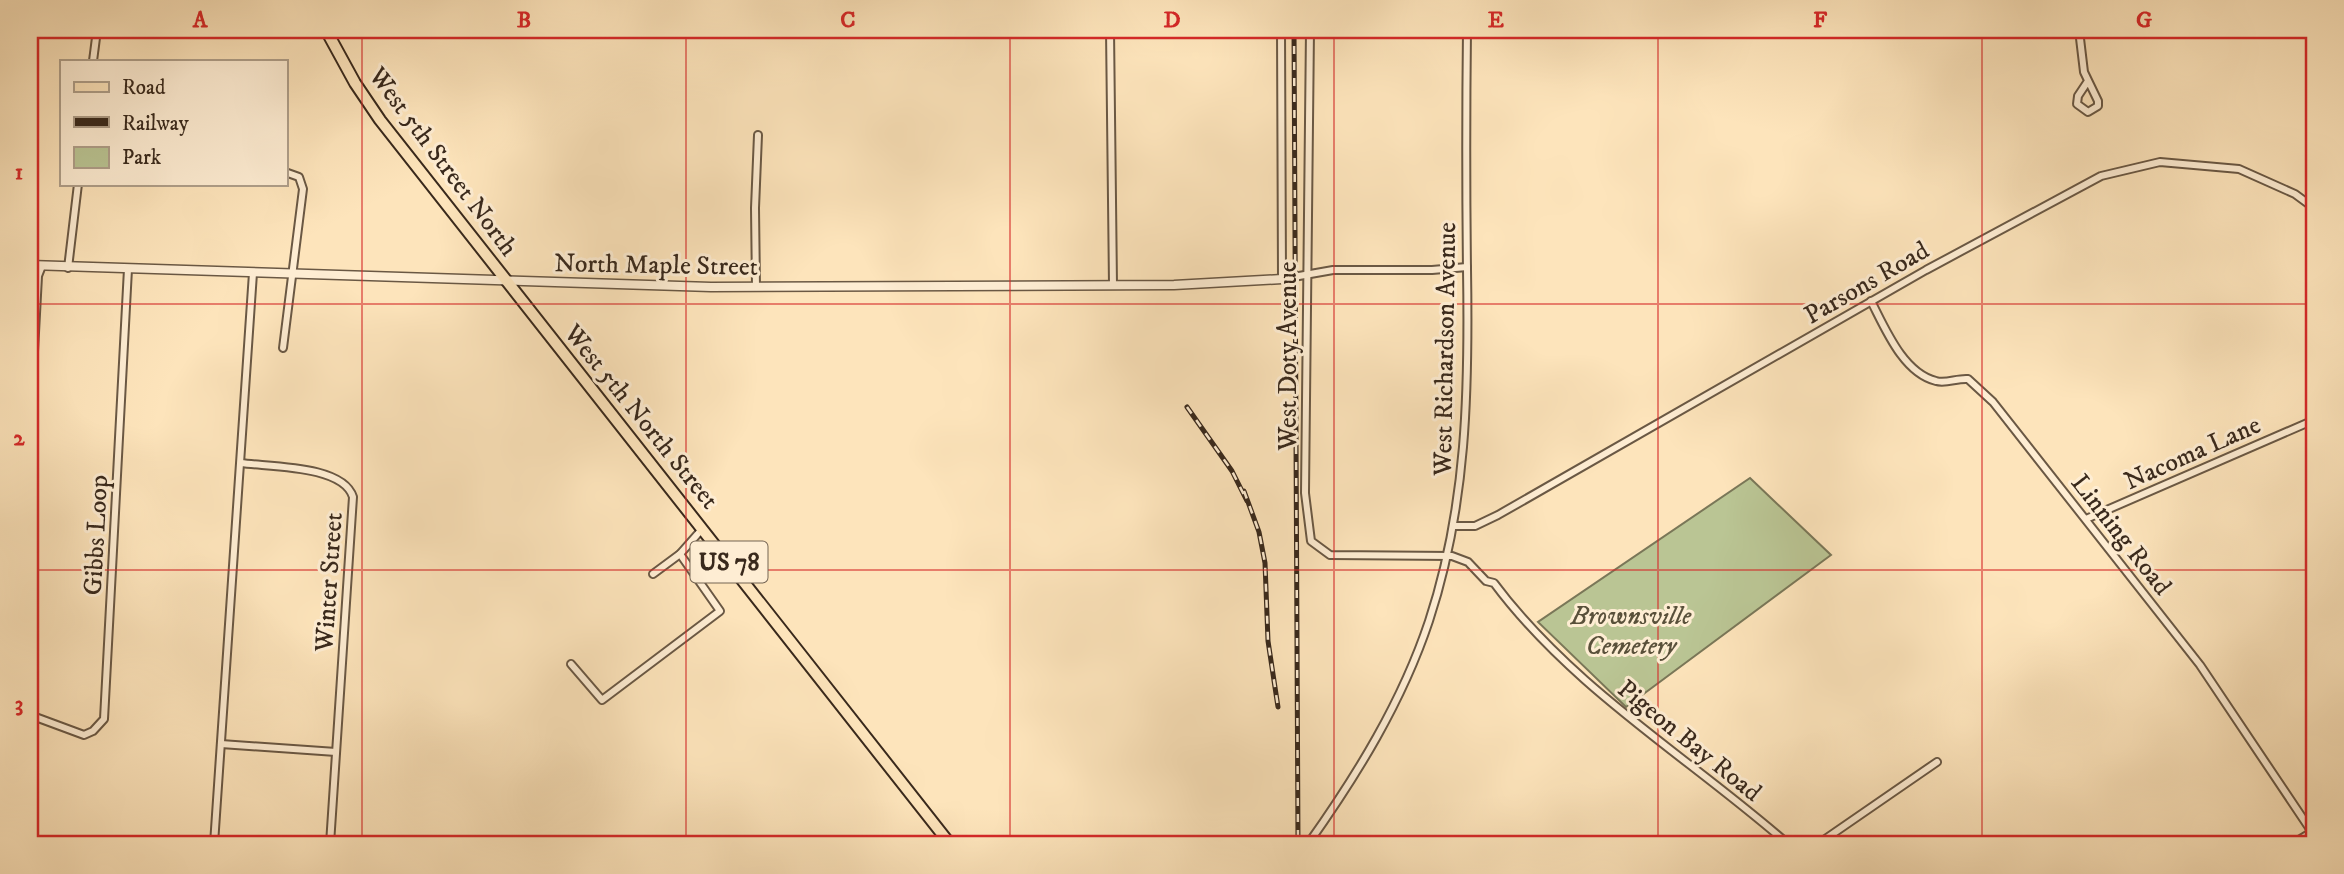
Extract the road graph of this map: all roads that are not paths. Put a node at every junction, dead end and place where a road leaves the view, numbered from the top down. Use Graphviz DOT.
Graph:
graph roads {
  1 [pos="97,30"];
  2 [pos="326,30"];
  3 [pos="1110,30"];
  4 [pos="1280,30"];
  5 [pos="1310,30"];
  6 [pos="1467,30"];
  7 [pos="2078,30"];
  8 [pos="93,60"];
  9 [pos="2088,81"];
  10 [pos="758,135"];
  11 [pos="287,173"];
  12 [pos="78,186"];
  13 [pos="2314,208"];
  14 [pos="30,265"];
  15 [pos="42,266"];
  16 [pos="1467,267"];
  17 [pos="68,268"];
  18 [pos="128,269"];
  19 [pos="253,273"];
  20 [pos="293,274"];
  21 [pos="1306,274"];
  22 [pos="1282,279"];
  23 [pos="505,281"];
  24 [pos="1113,285"];
  25 [pos="756,287"];
  26 [pos="1871,301"];
  27 [pos="284,348"];
  28 [pos="2314,420"];
  29 [pos="30,427"];
  30 [pos="241,463"];
  31 [pos="2086,519"];
  32 [pos="1454,526"];
  33 [pos="703,528"];
  34 [pos="680,554"];
  35 [pos="1447,556"];
  36 [pos="653,574"];
  37 [pos="571,664"];
  38 [pos="30,715"];
  39 [pos="221,744"];
  40 [pos="336,752"];
  41 [pos="1937,762"];
  42 [pos="2313,834"];
  43 [pos="214,844"];
  44 [pos="330,844"];
  45 [pos="950,844"];
  46 [pos="1308,844"];
  47 [pos="1788,844"];
  48 [pos="1818,844"];
  49 [pos="2292,844"];
  1 -- 8 [label="street"];
  2 -- 23 [label="main road, West 5th Street North / US 78"];
  3 -- 24 [label="street"];
  4 -- 22 [label="street"];
  5 -- 21 [label="street, West Doty Avenue"];
  6 -- 16 [label="street, West Richardson Avenue"];
  7 -- 9 [label="street"];
  9 -- 9 [label="street"];
  10 -- 25 [label="street"];
  11 -- 20 [label="street"];
  12 -- 17 [label="street"];
  13 -- 26 [label="street, Parsons Road"];
  14 -- 15 [label="street, North Maple Street"];
  15 -- 17 [label="street, North Maple Street"];
  15 -- 29 [label="street"];
  16 -- 21 [label="street"];
  16 -- 32 [label="street, West Richardson Avenue"];
  17 -- 18 [label="street, North Maple Street"];
  18 -- 19 [label="street, North Maple Street"];
  18 -- 38 [label="street, Gibbs Loop"];
  19 -- 20 [label="street, North Maple Street"];
  19 -- 30 [label="street"];
  20 -- 23 [label="street, North Maple Street"];
  20 -- 27 [label="street"];
  21 -- 22 [label="street"];
  21 -- 35 [label="street, West Doty Avenue"];
  22 -- 24 [label="street, North Maple Street"];
  23 -- 25 [label="street, North Maple Street"];
  23 -- 33 [label="main road, West 5th North Street / US 78"];
  24 -- 25 [label="street, North Maple Street"];
  26 -- 31 [label="street, Linning Road"];
  26 -- 32 [label="street, Parsons Road"];
  28 -- 31 [label="street, Nacoma Lane"];
  30 -- 39 [label="street"];
  30 -- 40 [label="street, Winter Street"];
  31 -- 42 [label="street, Linning Road"];
  32 -- 35 [label="street, West Richardson Avenue"];
  33 -- 34 [label="street"];
  33 -- 45 [label="main road, West 5th North Street / US 78"];
  34 -- 36 [label="street"];
  34 -- 37 [label="street"];
  35 -- 46 [label="street, West Richardson Avenue"];
  35 -- 47 [label="street, Pigeon Bay Road"];
  39 -- 40 [label="street"];
  39 -- 43 [label="street"];
  40 -- 44 [label="street, Winter Street"];
  41 -- 48 [label="street"];
  42 -- 49 [label="street"];
}
